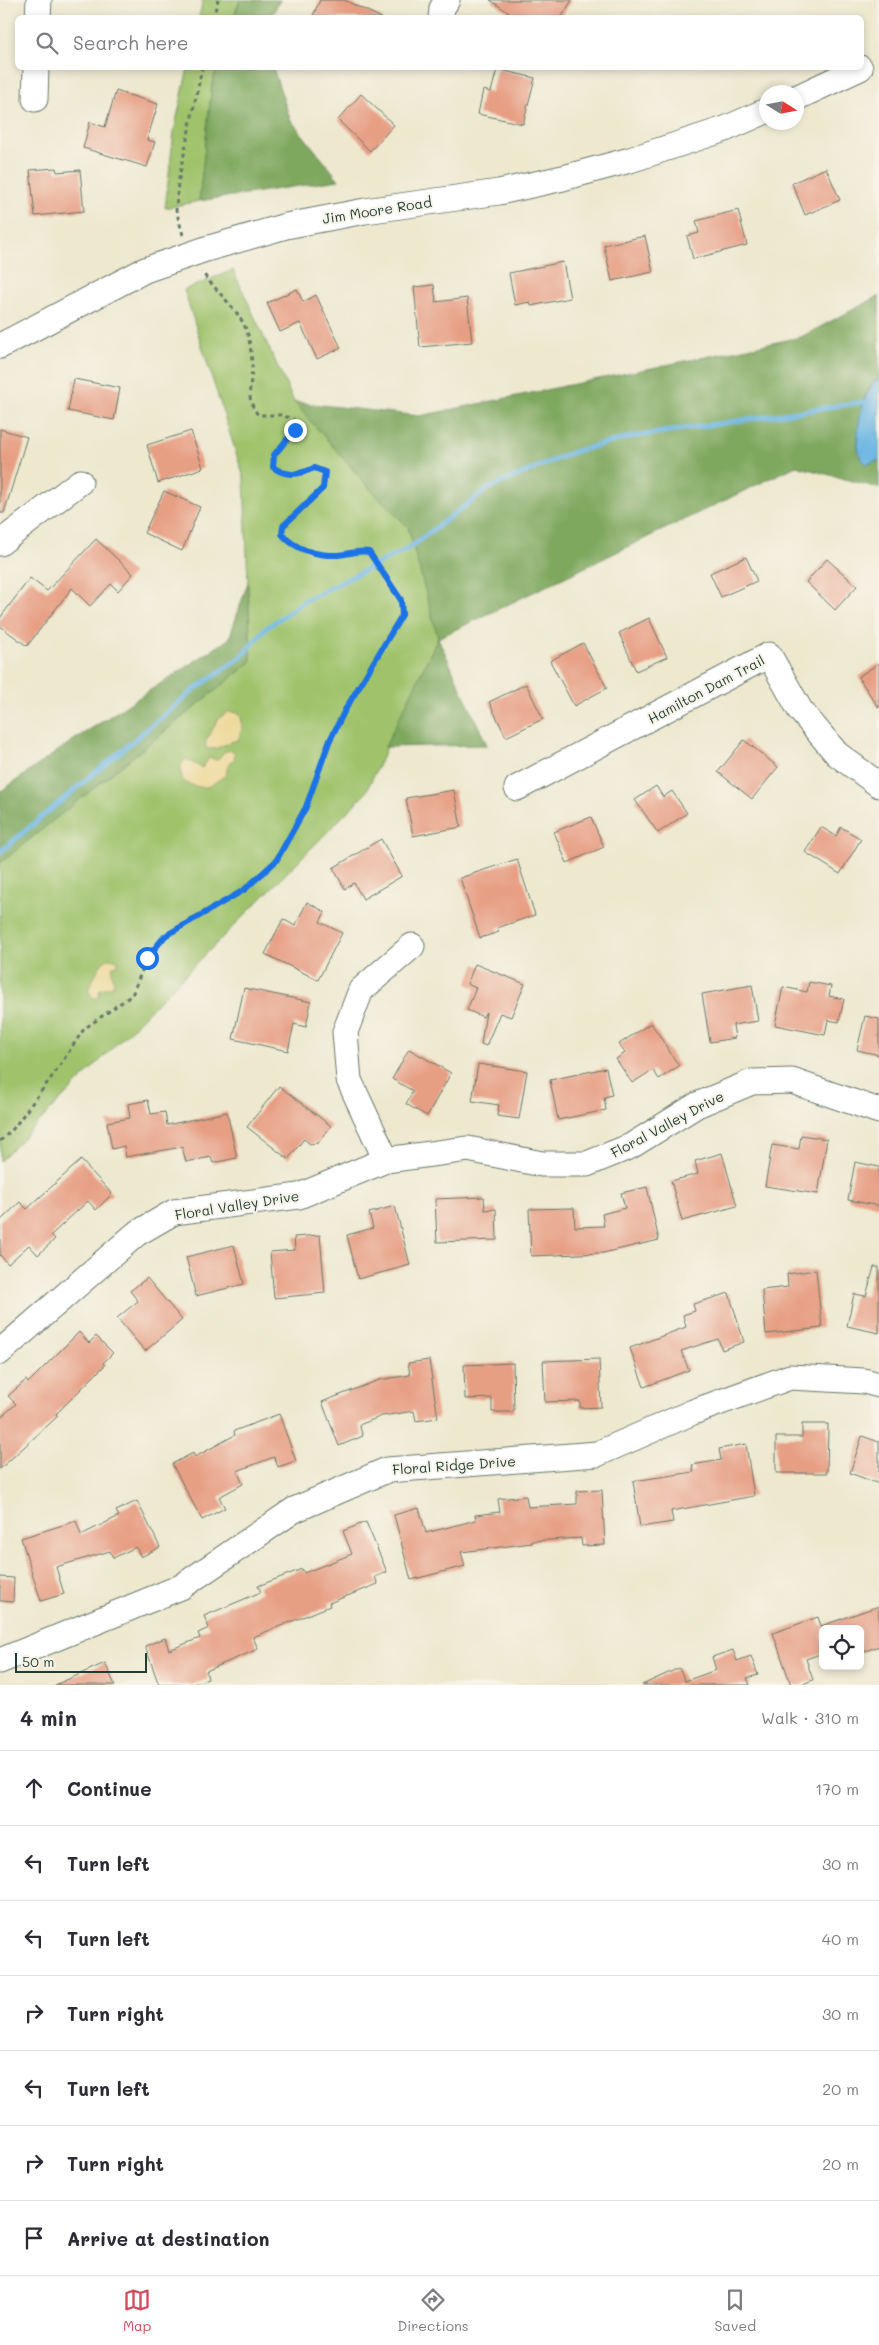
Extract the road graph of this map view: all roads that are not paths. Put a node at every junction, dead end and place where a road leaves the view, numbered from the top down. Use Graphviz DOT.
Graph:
graph roads {
  1 [pos="39,0"];
  2 [pos="448,0"];
  3 [pos="38,15"];
  4 [pos="441,15"];
  5 [pos="879,57"];
  6 [pos="864,65"];
  7 [pos="36,70"];
  8 [pos="855,70"];
  9 [pos="804,94"];
  10 [pos="35,99"];
  11 [pos="759,114"];
  12 [pos="0,346"];
  13 [pos="80,482"];
  14 [pos="0,543"];
  15 [pos="879,785"];
  16 [pos="517,788"];
  17 [pos="412,946"];
  18 [pos="879,1111"];
  19 [pos="386,1160"];
  20 [pos="0,1352"];
  21 [pos="879,1386"];
  22 [pos="0,1661"];
  1 -- 3 [label="street"];
  2 -- 4 [label="street"];
  5 -- 6 [label="street"];
  7 -- 10 [label="street"];
  8 -- 9 [label="street"];
  11 -- 12 [label="street, Jim Moore Road"];
  13 -- 14 [label="street"];
  15 -- 16 [label="street, Hamilton Dam Trail"];
  17 -- 19 [label="street"];
  18 -- 19 [label="street, Floral Valley Drive"];
  19 -- 20 [label="street, Floral Valley Drive"];
  21 -- 22 [label="street, Floral Ridge Drive"];
}
